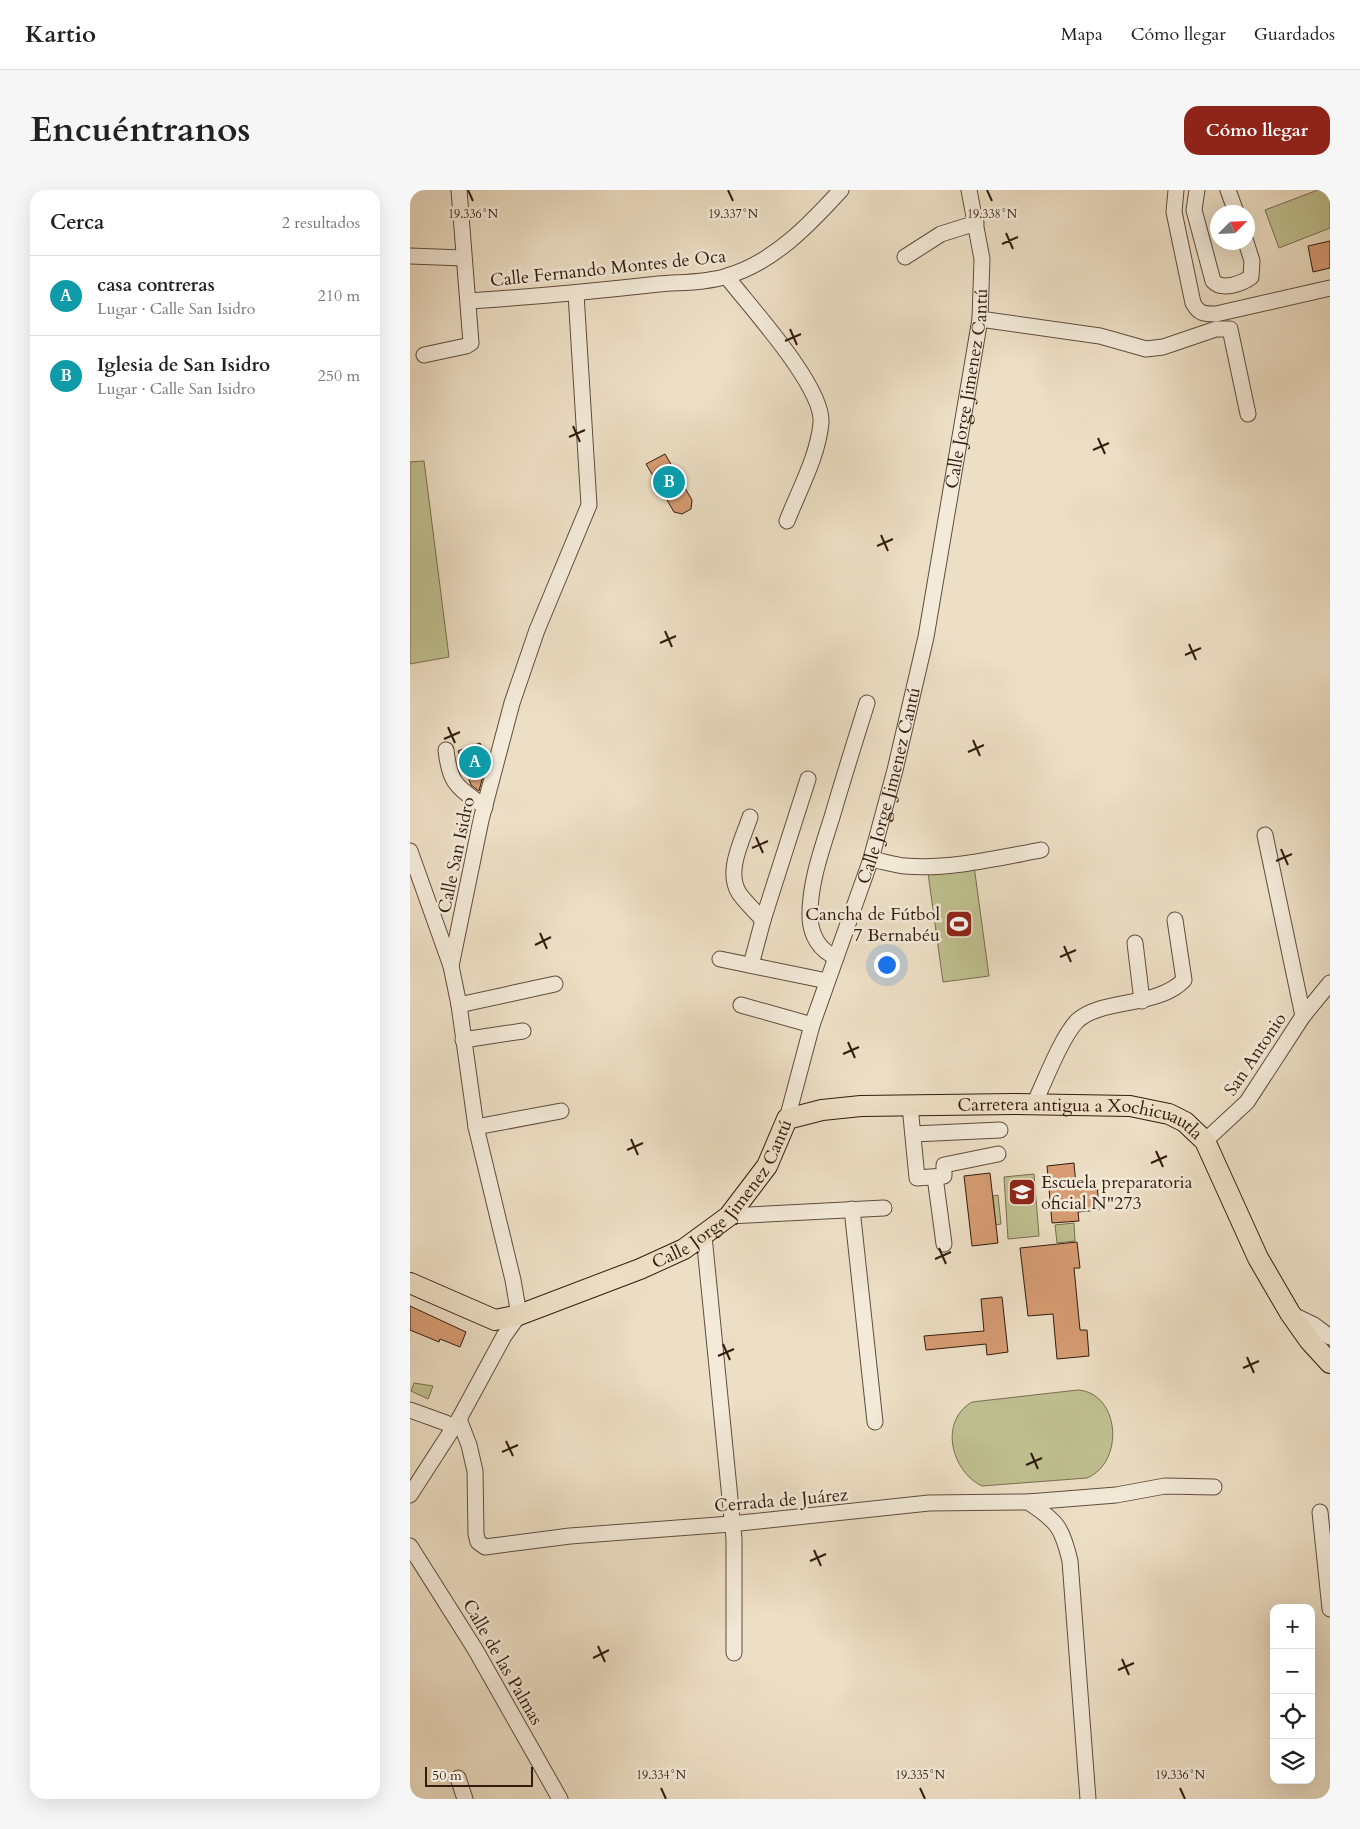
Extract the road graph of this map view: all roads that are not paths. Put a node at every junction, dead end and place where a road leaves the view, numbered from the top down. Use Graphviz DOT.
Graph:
graph roads {
  1 [pos="459,190"];
  2 [pos="841,190"];
  3 [pos="969,190"];
  4 [pos="1176,190"];
  5 [pos="1197,190"];
  6 [pos="1228,190"];
  7 [pos="1233,205"];
  8 [pos="976,223"];
  9 [pos="1249,250"];
  10 [pos="410,256"];
  11 [pos="906,257"];
  12 [pos="463,258"];
  13 [pos="727,277"];
  14 [pos="1330,288"];
  15 [pos="576,294"];
  16 [pos="469,301"];
  17 [pos="980,319"];
  18 [pos="424,355"];
  19 [pos="1248,414"];
  20 [pos="787,521"];
  21 [pos="866,704"];
  22 [pos="446,750"];
  23 [pos="808,779"];
  24 [pos="485,808"];
  25 [pos="750,817"];
  26 [pos="1265,835"];
  27 [pos="1041,850"];
  28 [pos="410,851"];
  29 [pos="871,859"];
  30 [pos="762,920"];
  31 [pos="1175,920"];
  32 [pos="1135,943"];
  33 [pos="836,957"];
  34 [pos="720,959"];
  35 [pos="751,965"];
  36 [pos="451,966"];
  37 [pos="827,981"];
  38 [pos="1330,983"];
  39 [pos="556,984"];
  40 [pos="1142,1001"];
  41 [pos="459,1005"];
  42 [pos="741,1005"];
  43 [pos="1303,1016"];
  44 [pos="812,1025"];
  45 [pos="524,1031"];
  46 [pos="463,1040"];
  47 [pos="1034,1104"];
  48 [pos="910,1106"];
  49 [pos="561,1111"];
  50 [pos="787,1120"];
  51 [pos="476,1127"];
  52 [pos="1000,1130"];
  53 [pos="913,1134"];
  54 [pos="1205,1141"];
  55 [pos="998,1154"];
  56 [pos="935,1177"];
  57 [pos="884,1208"];
  58 [pos="852,1210"];
  59 [pos="729,1216"];
  60 [pos="704,1236"];
  61 [pos="944,1244"];
  62 [pos="410,1283"];
  63 [pos="1290,1313"];
  64 [pos="519,1315"];
  65 [pos="1330,1338"];
  66 [pos="1330,1363"];
  67 [pos="410,1410"];
  68 [pos="875,1422"];
  69 [pos="456,1424"];
  70 [pos="1214,1487"];
  71 [pos="410,1495"];
  72 [pos="1028,1502"];
  73 [pos="1320,1512"];
  74 [pos="731,1524"];
  75 [pos="410,1546"];
  76 [pos="1330,1609"];
  77 [pos="734,1653"];
  78 [pos="458,1778"];
  79 [pos="465,1799"];
  80 [pos="560,1799"];
  81 [pos="1088,1799"];
  1 -- 12 [label="street"];
  2 -- 13 [label="street, Calle Fernando Montes de Oca"];
  3 -- 8 [label="street, Calle Jorge Jimenez Cantú"];
  4 -- 14 [label="street"];
  5 -- 9 [label="street"];
  6 -- 7 [label="street"];
  8 -- 11 [label="street"];
  8 -- 17 [label="street, Calle Jorge Jimenez Cantú"];
  10 -- 12 [label="street"];
  12 -- 16 [label="street"];
  13 -- 15 [label="street, Calle Fernando Montes de Oca"];
  13 -- 20 [label="street"];
  15 -- 16 [label="street, Calle Fernando Montes de Oca"];
  15 -- 24 [label="street, Calle San Isidro"];
  16 -- 18 [label="street, Calle Fernando Montes de Oca"];
  17 -- 19 [label="street"];
  17 -- 29 [label="street, Calle Jorge Jimenez Cantú"];
  21 -- 33 [label="street"];
  22 -- 24 [label="street"];
  23 -- 30 [label="street"];
  24 -- 36 [label="street, Calle San Isidro"];
  25 -- 30 [label="street"];
  26 -- 43 [label="street"];
  27 -- 29 [label="street"];
  28 -- 36 [label="street"];
  29 -- 33 [label="street, Calle Jorge Jimenez Cantú"];
  30 -- 35 [label="street"];
  31 -- 40 [label="street"];
  32 -- 40 [label="street"];
  33 -- 37 [label="street, Calle Jorge Jimenez Cantú"];
  34 -- 35 [label="street"];
  35 -- 37 [label="street"];
  36 -- 41 [label="street, Calle San Isidro"];
  37 -- 44 [label="street, Calle Jorge Jimenez Cantú"];
  38 -- 43 [label="street, San Antonio"];
  39 -- 41 [label="street"];
  40 -- 47 [label="street"];
  41 -- 46 [label="street, Calle San Isidro"];
  42 -- 44 [label="street"];
  43 -- 54 [label="street, San Antonio"];
  44 -- 50 [label="street, Calle Jorge Jimenez Cantú"];
  45 -- 46 [label="street"];
  46 -- 51 [label="street, Calle San Isidro"];
  47 -- 48 [label="main road, Carretera antigua a Xochicuautla"];
  47 -- 54 [label="main road, Carretera antigua a Xochicuautla"];
  48 -- 50 [label="main road, Carretera antigua a Xochicuautla"];
  48 -- 53 [label="street"];
  49 -- 51 [label="street"];
  50 -- 59 [label="main road, Calle Jorge Jimenez Cantú"];
  51 -- 64 [label="street, Calle San Isidro"];
  52 -- 53 [label="street"];
  53 -- 56 [label="street"];
  54 -- 63 [label="main road, Carretera antigua a Xochicuautla"];
  55 -- 56 [label="street"];
  56 -- 61 [label="street"];
  57 -- 58 [label="street"];
  58 -- 59 [label="street"];
  58 -- 68 [label="street"];
  59 -- 60 [label="main road, Calle Jorge Jimenez Cantú"];
  60 -- 64 [label="main road, Calle Jorge Jimenez Cantú"];
  60 -- 74 [label="street"];
  62 -- 64 [label="main road, Calle Jorge Jimenez Cantú"];
  63 -- 65 [label="street"];
  63 -- 66 [label="main road, Carretera antigua a Xochicuautla"];
  64 -- 69 [label="street"];
  67 -- 69 [label="street"];
  69 -- 71 [label="street"];
  69 -- 74 [label="street, Cerrada de Juárez"];
  70 -- 72 [label="street, Cerrada de Juárez"];
  72 -- 74 [label="street, Cerrada de Juárez"];
  72 -- 81 [label="street"];
  73 -- 76 [label="street"];
  74 -- 77 [label="street"];
  75 -- 80 [label="street, Calle de las Palmas"];
  78 -- 79 [label="street"];
}
